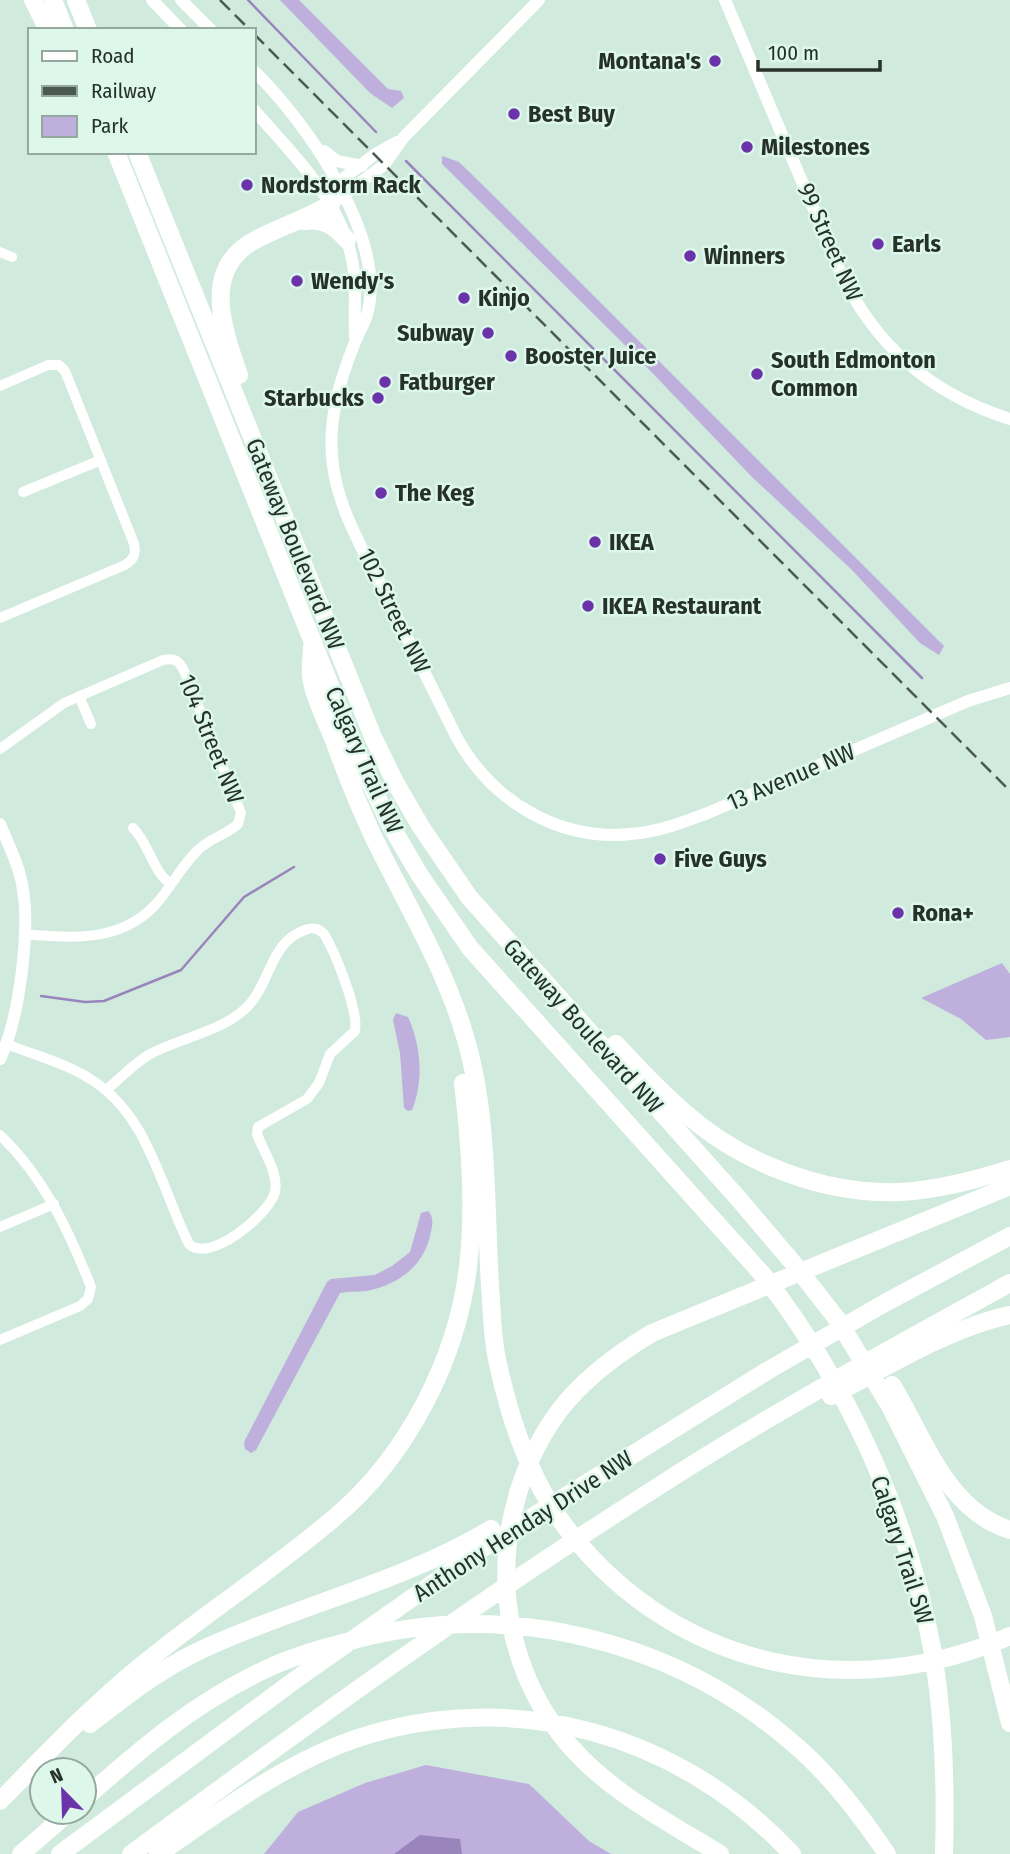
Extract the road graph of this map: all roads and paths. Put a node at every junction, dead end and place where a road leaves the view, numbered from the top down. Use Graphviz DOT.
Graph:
graph roads {
  1 [pos="33,0"];
  2 [pos="53,0"];
  3 [pos="77,0"];
  4 [pos="152,0"];
  5 [pos="181,0"];
  6 [pos="539,0"];
  7 [pos="725,0"];
  8 [pos="47,28"];
  9 [pos="64,28"];
  10 [pos="87,28"];
  11 [pos="179,28"];
  12 [pos="209,28"];
  13 [pos="256,73"];
  14 [pos="256,112"];
  15 [pos="403,138"];
  16 [pos="316,144"];
  17 [pos="117,154"];
  18 [pos="138,154"];
  19 [pos="362,166"];
  20 [pos="338,183"];
  21 [pos="333,198"];
  22 [pos="301,221"];
  23 [pos="347,240"];
  24 [pos="0,252"];
  25 [pos="12,257"];
  26 [pos="355,340"];
  27 [pos="0,386"];
  28 [pos="1010,419"];
  29 [pos="101,460"];
  30 [pos="268,476"];
  31 [pos="23,492"];
  32 [pos="0,618"];
  33 [pos="312,640"];
  34 [pos="1010,688"];
  35 [pos="79,696"];
  36 [pos="91,724"];
  37 [pos="0,749"];
  38 [pos="0,824"];
  39 [pos="133,828"];
  40 [pos="566,829"];
  41 [pos="172,884"];
  42 [pos="495,929"];
  43 [pos="24,934"];
  44 [pos="450,996"];
  45 [pos="7,1044"];
  46 [pos="0,1059"];
  47 [pos="106,1090"];
  48 [pos="0,1135"];
  49 [pos="1010,1170"];
  50 [pos="1010,1186"];
  51 [pos="737,1197"];
  52 [pos="54,1204"];
  53 [pos="0,1227"];
  54 [pos="1010,1236"];
  55 [pos="762,1275"];
  56 [pos="1010,1283"];
  57 [pos="1010,1315"];
  58 [pos="0,1340"];
  59 [pos="909,1347"];
  60 [pos="508,1525"];
  61 [pos="1010,1530"];
  62 [pos="1010,1636"];
  63 [pos="1010,1723"];
  64 [pos="98,1787"];
  65 [pos="0,1801"];
  66 [pos="0,1810"];
  67 [pos="53,1826"];
  68 [pos="21,1854"];
  69 [pos="60,1854"];
  70 [pos="131,1854"];
  71 [pos="158,1854"];
  72 [pos="720,1854"];
  73 [pos="792,1854"];
  74 [pos="887,1854"];
  75 [pos="944,1854"];
  1 -- 8 [label="highway"];
  2 -- 9 [label="highway"];
  3 -- 10 [label="highway"];
  4 -- 11 [label="street"];
  5 -- 12 [label="street"];
  6 -- 15 [label="street"];
  7 -- 28 [label="street, 99 Street NW"];
  13 -- 16 [label="street"];
  14 -- 21 [label="street"];
  15 -- 19 [label="street"];
  15 -- 21 [label="street"];
  16 -- 19 [label="street"];
  16 -- 20 [label="street, 102 Street NW"];
  17 -- 33 [label="highway, Calgary Trail NW"];
  18 -- 30 [label="highway, Gateway Boulevard NW"];
  19 -- 20 [label="street"];
  20 -- 21 [label="street, 102 Street NW"];
  21 -- 22 [label="highway"];
  21 -- 23 [label="street, 102 Street NW"];
  21 -- 26 [label="street, 102 Street NW"];
  22 -- 23 [label="highway"];
  22 -- 30 [label="highway"];
  23 -- 26 [label="street, 102 Street NW"];
  24 -- 25 [label="street"];
  26 -- 40 [label="street, 102 Street NW"];
  27 -- 29 [label="street"];
  29 -- 31 [label="street"];
  29 -- 32 [label="street"];
  30 -- 42 [label="highway, Gateway Boulevard NW"];
  33 -- 44 [label="highway"];
  33 -- 55 [label="highway, Calgary Trail NW"];
  34 -- 40 [label="street, 13 Avenue NW"];
  35 -- 36 [label="street"];
  35 -- 37 [label="street"];
  35 -- 41 [label="street, 104 Street NW"];
  38 -- 43 [label="street"];
  39 -- 41 [label="street"];
  41 -- 43 [label="street"];
  42 -- 49 [label="highway"];
  42 -- 51 [label="highway, Gateway Boulevard NW"];
  43 -- 45 [label="street"];
  44 -- 62 [label="highway"];
  44 -- 65 [label="highway"];
  45 -- 46 [label="street"];
  45 -- 47 [label="street"];
  47 -- 47 [label="street"];
  48 -- 52 [label="street"];
  50 -- 72 [label="highway"];
  51 -- 61 [label="highway"];
  51 -- 63 [label="highway, Gateway Boulevard NW"];
  52 -- 53 [label="street"];
  52 -- 58 [label="street"];
  54 -- 60 [label="highway"];
  55 -- 75 [label="highway, Calgary Trail SW"];
  56 -- 59 [label="highway"];
  57 -- 59 [label="highway"];
  59 -- 70 [label="highway, Anthony Henday Drive NW"];
  60 -- 66 [label="highway"];
  60 -- 69 [label="highway, Anthony Henday Drive NW"];
  64 -- 74 [label="highway"];
  67 -- 68 [label="highway"];
  71 -- 73 [label="highway"];
}
